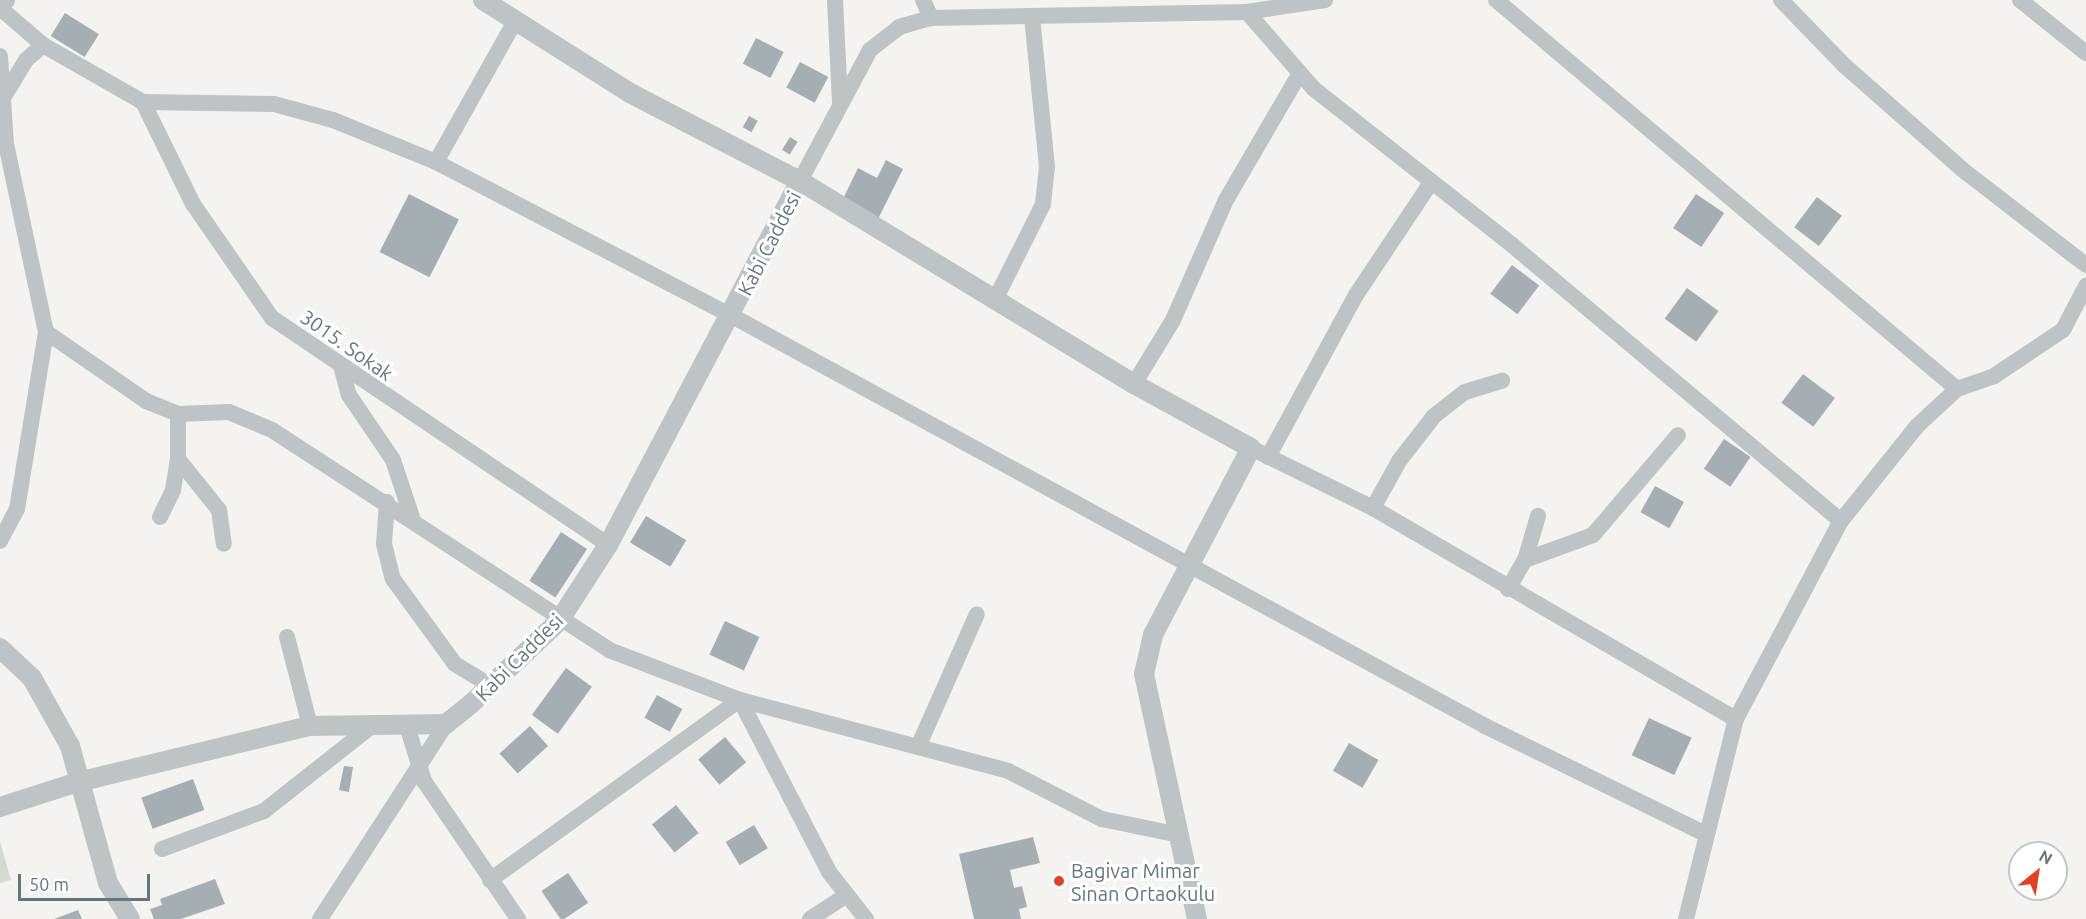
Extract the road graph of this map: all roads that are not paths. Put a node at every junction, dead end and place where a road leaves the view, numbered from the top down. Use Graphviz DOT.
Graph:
graph roads {
  1 [pos="5,0"];
  2 [pos="483,0"];
  3 [pos="835,0"];
  4 [pos="923,0"];
  5 [pos="1324,0"];
  6 [pos="1496,0"];
  7 [pos="1781,0"];
  8 [pos="2019,0"];
  9 [pos="0,3"];
  10 [pos="0,8"];
  11 [pos="1246,12"];
  12 [pos="1032,16"];
  13 [pos="931,18"];
  14 [pos="514,23"];
  15 [pos="43,45"];
  16 [pos="2086,53"];
  17 [pos="0,56"];
  18 [pos="1300,73"];
  19 [pos="3,99"];
  20 [pos="840,101"];
  21 [pos="143,102"];
  22 [pos="436,162"];
  23 [pos="800,181"];
  24 [pos="1430,184"];
  25 [pos="2086,265"];
  26 [pos="2086,286"];
  27 [pos="994,300"];
  28 [pos="732,316"];
  29 [pos="46,332"];
  30 [pos="341,366"];
  31 [pos="1502,381"];
  32 [pos="1134,384"];
  33 [pos="1957,389"];
  34 [pos="178,414"];
  35 [pos="1678,435"];
  36 [pos="1251,448"];
  37 [pos="1268,457"];
  38 [pos="178,459"];
  39 [pos="387,502"];
  40 [pos="1372,508"];
  41 [pos="1538,516"];
  42 [pos="160,517"];
  43 [pos="412,517"];
  44 [pos="1841,521"];
  45 [pos="0,542"];
  46 [pos="224,544"];
  47 [pos="608,545"];
  48 [pos="1525,560"];
  49 [pos="1190,567"];
  50 [pos="1508,589"];
  51 [pos="977,614"];
  52 [pos="559,621"];
  53 [pos="287,638"];
  54 [pos="0,648"];
  55 [pos="491,686"];
  56 [pos="740,700"];
  57 [pos="1736,719"];
  58 [pos="446,723"];
  59 [pos="310,726"];
  60 [pos="407,726"];
  61 [pos="369,728"];
  62 [pos="918,747"];
  63 [pos="417,762"];
  64 [pos="78,782"];
  65 [pos="0,807"];
  66 [pos="1175,834"];
  67 [pos="1705,834"];
  68 [pos="162,849"];
  69 [pos="490,880"];
  70 [pos="847,895"];
  71 [pos="130,919"];
  72 [pos="320,919"];
  73 [pos="518,919"];
  74 [pos="810,919"];
  75 [pos="866,919"];
  76 [pos="1197,919"];
  77 [pos="1686,919"];
  1 -- 9 [label="street"];
  2 -- 14 [label="street"];
  3 -- 20 [label="street"];
  4 -- 13 [label="street"];
  5 -- 11 [label="street"];
  6 -- 33 [label="street"];
  7 -- 25 [label="street"];
  8 -- 16 [label="street"];
  10 -- 15 [label="street"];
  11 -- 12 [label="street"];
  11 -- 18 [label="street"];
  12 -- 13 [label="street"];
  12 -- 27 [label="street"];
  13 -- 20 [label="street"];
  14 -- 22 [label="street"];
  14 -- 23 [label="street"];
  15 -- 19 [label="street"];
  15 -- 21 [label="street"];
  17 -- 19 [label="street"];
  18 -- 24 [label="street"];
  18 -- 32 [label="street"];
  19 -- 29 [label="street"];
  20 -- 23 [label="street"];
  21 -- 22 [label="street"];
  21 -- 30 [label="street, 3015. Sokak"];
  22 -- 28 [label="street"];
  23 -- 27 [label="street"];
  23 -- 28 [label="street, Kabi Caddesi"];
  24 -- 37 [label="street"];
  24 -- 44 [label="street"];
  26 -- 33 [label="street"];
  27 -- 32 [label="street"];
  28 -- 47 [label="street, Kabi Caddesi"];
  28 -- 49 [label="street"];
  29 -- 34 [label="street"];
  29 -- 45 [label="street"];
  30 -- 43 [label="street"];
  30 -- 47 [label="street, 3015. Sokak"];
  31 -- 40 [label="street"];
  32 -- 36 [label="street"];
  33 -- 44 [label="street"];
  34 -- 38 [label="street"];
  34 -- 39 [label="street"];
  35 -- 48 [label="street"];
  36 -- 37 [label="street"];
  36 -- 49 [label="street"];
  37 -- 40 [label="street"];
  38 -- 42 [label="street"];
  38 -- 46 [label="street"];
  39 -- 43 [label="street"];
  39 -- 55 [label="street"];
  40 -- 50 [label="street"];
  41 -- 48 [label="street"];
  43 -- 52 [label="street"];
  44 -- 57 [label="street"];
  47 -- 52 [label="street, Kabi Caddesi"];
  48 -- 50 [label="street"];
  49 -- 66 [label="street"];
  49 -- 67 [label="street"];
  50 -- 57 [label="street"];
  51 -- 62 [label="street"];
  52 -- 55 [label="street, Kabi Caddesi"];
  52 -- 56 [label="street"];
  53 -- 59 [label="street"];
  54 -- 64 [label="street"];
  55 -- 58 [label="street, Kabi Caddesi"];
  56 -- 62 [label="street"];
  56 -- 69 [label="street"];
  56 -- 70 [label="street"];
  57 -- 67 [label="street"];
  58 -- 60 [label="street"];
  58 -- 63 [label="street"];
  59 -- 61 [label="street"];
  59 -- 64 [label="street"];
  60 -- 61 [label="street"];
  60 -- 63 [label="street"];
  61 -- 68 [label="street"];
  62 -- 66 [label="street"];
  63 -- 69 [label="street"];
  63 -- 72 [label="street"];
  64 -- 65 [label="street"];
  64 -- 71 [label="street"];
  66 -- 76 [label="street"];
  67 -- 77 [label="street"];
  69 -- 73 [label="street"];
  70 -- 74 [label="street"];
  70 -- 75 [label="street"];
}
